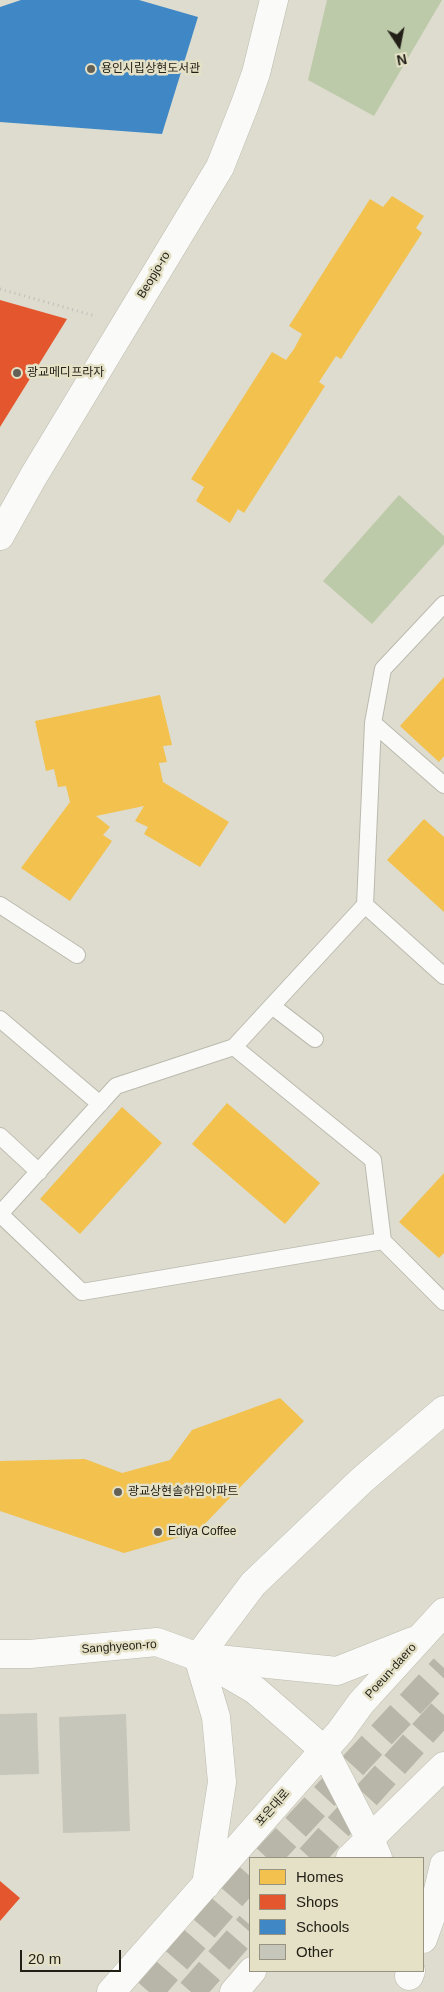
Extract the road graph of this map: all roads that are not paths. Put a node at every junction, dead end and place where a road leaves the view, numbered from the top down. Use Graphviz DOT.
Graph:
graph roads {
  1 [pos="274,0"];
  2 [pos="0,536"];
  3 [pos="444,604"];
  4 [pos="373,723"];
  5 [pos="444,785"];
  6 [pos="0,905"];
  7 [pos="365,905"];
  8 [pos="77,955"];
  9 [pos="444,976"];
  10 [pos="272,1006"];
  11 [pos="0,1019"];
  12 [pos="315,1040"];
  13 [pos="234,1047"];
  14 [pos="100,1104"];
  15 [pos="0,1136"];
  16 [pos="39,1172"];
  17 [pos="382,1241"];
  18 [pos="442,1297"];
  19 [pos="444,1410"];
  20 [pos="444,1612"];
  21 [pos="420,1638"];
  22 [pos="0,1654"];
  23 [pos="198,1657"];
  24 [pos="324,1750"];
  25 [pos="444,1766"];
  26 [pos="374,1849"];
  27 [pos="353,1857"];
  28 [pos="444,1865"];
  29 [pos="206,1884"];
  30 [pos="424,1936"];
  31 [pos="251,1972"];
  32 [pos="111,1992"];
  33 [pos="234,1992"];
  1 -- 2 [label="main road, Beopjo-ro"];
  3 -- 4 [label="lane"];
  4 -- 5 [label="lane"];
  4 -- 7 [label="lane"];
  6 -- 8 [label="lane"];
  7 -- 9 [label="lane"];
  7 -- 10 [label="lane"];
  10 -- 12 [label="lane"];
  10 -- 13 [label="lane"];
  11 -- 14 [label="lane"];
  13 -- 14 [label="lane"];
  13 -- 17 [label="lane"];
  14 -- 16 [label="lane"];
  15 -- 16 [label="lane"];
  16 -- 17 [label="lane"];
  17 -- 18 [label="lane"];
  19 -- 23 [label="main road"];
  20 -- 21 [label="main road, Poeun-daero"];
  21 -- 23 [label="main road"];
  21 -- 24 [label="main road, 포은대로"];
  22 -- 23 [label="main road, Sanghyeon-ro"];
  23 -- 24 [label="main road, Sanghyeon-ro"];
  23 -- 29 [label="main road"];
  24 -- 26 [label="main road"];
  24 -- 29 [label="main road, 포은대로"];
  25 -- 26 [label="main road"];
  26 -- 27 [label="main road"];
  28 -- 30 [label="main road"];
  29 -- 32 [label="main road"];
  31 -- 33 [label="main road"];
}
